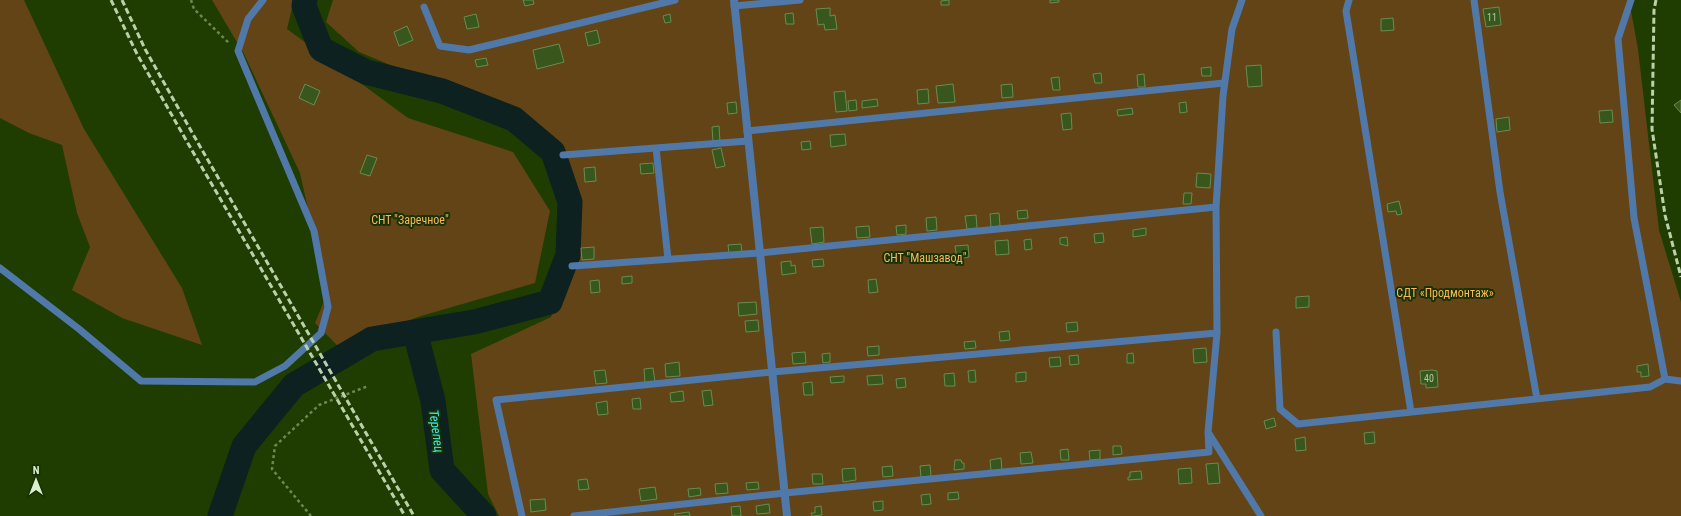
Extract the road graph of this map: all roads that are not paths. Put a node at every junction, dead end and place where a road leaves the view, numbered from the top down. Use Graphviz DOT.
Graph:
graph roads {
  1 [pos="263,0"];
  2 [pos="674,0"];
  3 [pos="800,0"];
  4 [pos="1242,0"];
  5 [pos="1349,0"];
  6 [pos="1474,0"];
  7 [pos="1631,0"];
  8 [pos="734,3"];
  9 [pos="424,7"];
  10 [pos="1224,83"];
  11 [pos="747,131"];
  12 [pos="748,141"];
  13 [pos="656,148"];
  14 [pos="563,155"];
  15 [pos="1216,207"];
  16 [pos="759,253"];
  17 [pos="668,259"];
  18 [pos="572,266"];
  19 [pos="0,268"];
  20 [pos="1276,332"];
  21 [pos="1217,333"];
  22 [pos="772,372"];
  23 [pos="1665,379"];
  24 [pos="1681,381"];
  25 [pos="1537,399"];
  26 [pos="1411,412"];
  27 [pos="1208,432"];
  28 [pos="785,493"];
  29 [pos="522,516"];
  30 [pos="574,516"];
  31 [pos="787,516"];
  32 [pos="1261,516"];
  1 -- 19 [label="lane"];
  2 -- 9 [label="lane"];
  3 -- 8 [label="lane"];
  4 -- 10 [label="lane"];
  5 -- 26 [label="lane"];
  6 -- 25 [label="lane"];
  7 -- 23 [label="lane"];
  8 -- 11 [label="street"];
  10 -- 11 [label="lane"];
  10 -- 15 [label="lane"];
  11 -- 12 [label="street"];
  12 -- 13 [label="lane"];
  12 -- 16 [label="street"];
  13 -- 14 [label="lane"];
  13 -- 17 [label="lane"];
  15 -- 16 [label="lane"];
  15 -- 21 [label="lane"];
  16 -- 17 [label="lane"];
  16 -- 22 [label="street"];
  17 -- 18 [label="lane"];
  20 -- 26 [label="lane"];
  21 -- 22 [label="lane"];
  21 -- 27 [label="lane"];
  22 -- 28 [label="street"];
  22 -- 29 [label="lane"];
  23 -- 24 [label="lane"];
  23 -- 25 [label="lane"];
  25 -- 26 [label="lane"];
  27 -- 28 [label="lane"];
  27 -- 32 [label="lane"];
  28 -- 30 [label="lane"];
  28 -- 31 [label="street"];
}
